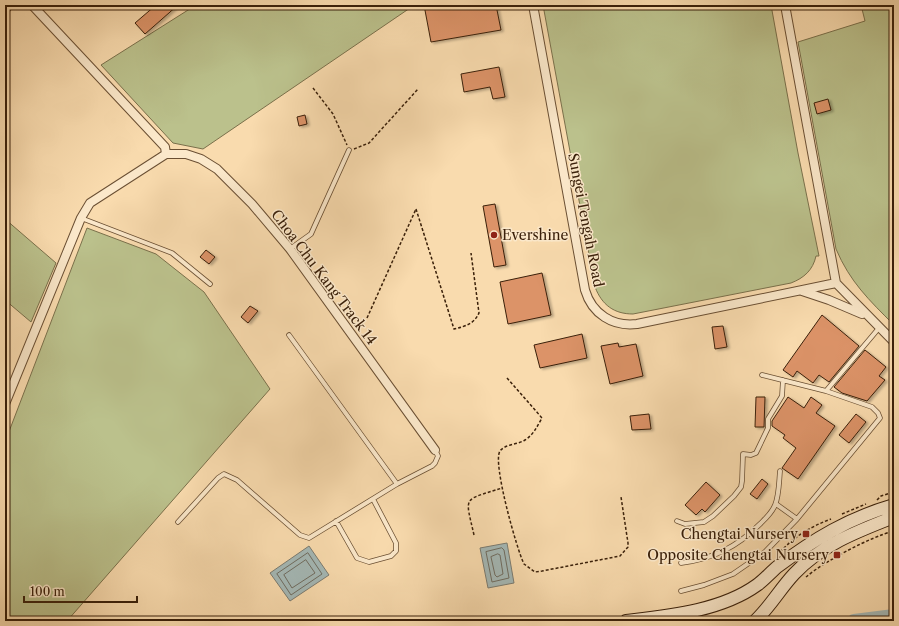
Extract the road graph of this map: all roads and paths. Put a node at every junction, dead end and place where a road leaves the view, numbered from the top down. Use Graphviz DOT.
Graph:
graph roads {
  1 [pos="9,5"];
  2 [pos="32,5"];
  3 [pos="533,5"];
  4 [pos="785,5"];
  5 [pos="5,10"];
  6 [pos="314,88"];
  7 [pos="418,88"];
  8 [pos="349,150"];
  9 [pos="166,154"];
  10 [pos="81,218"];
  11 [pos="290,249"];
  12 [pos="471,253"];
  13 [pos="836,283"];
  14 [pos="210,284"];
  15 [pos="799,291"];
  16 [pos="866,315"];
  17 [pos="367,318"];
  18 [pos="879,328"];
  19 [pos="289,335"];
  20 [pos="894,342"];
  21 [pos="762,375"];
  22 [pos="507,378"];
  23 [pos="783,380"];
  24 [pos="826,391"];
  25 [pos="5,404"];
  26 [pos="436,450"];
  27 [pos="780,471"];
  28 [pos="397,484"];
  29 [pos="502,488"];
  30 [pos="621,497"];
  31 [pos="373,499"];
  32 [pos="776,504"];
  33 [pos="894,505"];
  34 [pos="894,517"];
  35 [pos="797,519"];
  36 [pos="336,521"];
  37 [pos="677,521"];
  38 [pos="894,521"];
  39 [pos="178,522"];
  40 [pos="879,523"];
  41 [pos="894,530"];
  42 [pos="474,536"];
  43 [pos="681,563"];
  44 [pos="804,578"];
  45 [pos="681,591"];
  46 [pos="756,620"];
  47 [pos="626,621"];
  1 -- 5 [label="street"];
  2 -- 9 [label="street"];
  3 -- 15 [label="street, Sungei Tengah Road"];
  4 -- 13 [label="street"];
  6 -- 8 [label="path"];
  7 -- 8 [label="path"];
  8 -- 11 [label="lane"];
  9 -- 10 [label="street"];
  9 -- 11 [label="street, Choa Chu Kang Track 14"];
  10 -- 14 [label="lane"];
  10 -- 25 [label="street"];
  11 -- 26 [label="street, Choa Chu Kang Track 14"];
  12 -- 17 [label="path"];
  13 -- 15 [label="street, Sungei Tengah Road"];
  13 -- 16 [label="street"];
  15 -- 16 [label="street"];
  16 -- 18 [label="street"];
  18 -- 20 [label="street"];
  18 -- 24 [label="lane"];
  19 -- 28 [label="lane"];
  21 -- 23 [label="lane"];
  22 -- 29 [label="path"];
  23 -- 24 [label="lane"];
  23 -- 37 [label="lane"];
  24 -- 35 [label="lane"];
  26 -- 28 [label="lane"];
  27 -- 32 [label="lane"];
  28 -- 31 [label="lane"];
  29 -- 30 [label="path"];
  29 -- 42 [label="path"];
  31 -- 36 [label="lane"];
  31 -- 36 [label="lane"];
  32 -- 35 [label="lane"];
  32 -- 43 [label="lane"];
  33 -- 47 [label="main road"];
  34 -- 40 [label="main road"];
  35 -- 45 [label="lane"];
  36 -- 39 [label="lane"];
  38 -- 40 [label="main road"];
  40 -- 46 [label="main road"];
  41 -- 44 [label="path"];
}
